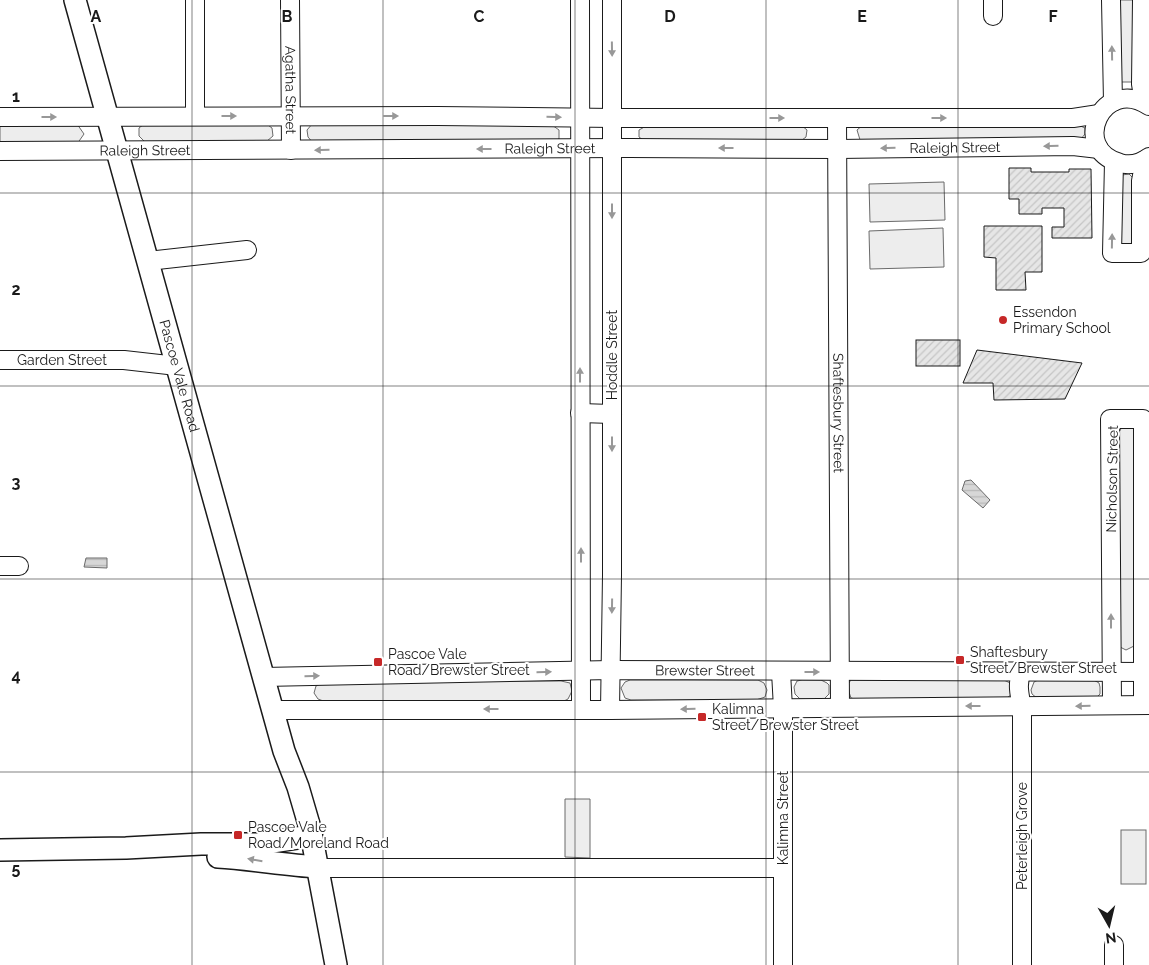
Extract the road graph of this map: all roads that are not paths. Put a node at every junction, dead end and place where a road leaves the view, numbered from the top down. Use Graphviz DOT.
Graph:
graph roads {
  1 [pos="75,0"];
  2 [pos="194,0"];
  3 [pos="290,0"];
  4 [pos="580,0"];
  5 [pos="612,0"];
  6 [pos="1112,0"];
  7 [pos="1142,0"];
  8 [pos="1113,102"];
  9 [pos="1146,104"];
  10 [pos="1099,114"];
  11 [pos="195,116"];
  12 [pos="0,117"];
  13 [pos="108,117"];
  14 [pos="290,117"];
  15 [pos="581,118"];
  16 [pos="613,118"];
  17 [pos="837,118"];
  18 [pos="580,148"];
  19 [pos="613,148"];
  20 [pos="838,149"];
  21 [pos="1099,149"];
  22 [pos="117,150"];
  23 [pos="291,150"];
  24 [pos="0,151"];
  25 [pos="1147,158"];
  26 [pos="1114,162"];
  27 [pos="247,250"];
  28 [pos="148,261"];
  29 [pos="174,357"];
  30 [pos="0,360"];
  31 [pos="580,413"];
  32 [pos="612,414"];
  33 [pos="0,566"];
  34 [pos="19,566"];
  35 [pos="610,670"];
  36 [pos="581,671"];
  37 [pos="782,672"];
  38 [pos="840,672"];
  39 [pos="1022,672"];
  40 [pos="1111,672"];
  41 [pos="1146,672"];
  42 [pos="263,677"];
  43 [pos="1112,705"];
  44 [pos="1146,705"];
  45 [pos="1022,706"];
  46 [pos="840,707"];
  47 [pos="783,708"];
  48 [pos="581,709"];
  49 [pos="272,710"];
  50 [pos="610,710"];
  51 [pos="305,837"];
  52 [pos="126,848"];
  53 [pos="0,850"];
  54 [pos="313,867"];
  55 [pos="782,868"];
  56 [pos="1114,945"];
  57 [pos="323,965"];
  58 [pos="336,965"];
  59 [pos="783,965"];
  60 [pos="1022,965"];
  61 [pos="1114,965"];
  1 -- 13 [label="main road, Pascoe Vale Road"];
  2 -- 11 [label="street"];
  3 -- 14 [label="street, Agatha Street"];
  4 -- 15 [label="street"];
  5 -- 16 [label="street, Hoddle Street, one-way"];
  8 -- 6 [label="street, one-way"];
  7 -- 9 [label="street"];
  8 -- 9 [label="street"];
  8 -- 10 [label="street"];
  17 -- 10 [label="street, Raleigh Street, one-way"];
  10 -- 21 [label="street"];
  11 -- 13 [label="street, Raleigh Street"];
  11 -- 14 [label="street, Raleigh Street, one-way"];
  12 -- 13 [label="street, Raleigh Street, one-way"];
  13 -- 22 [label="main road, Pascoe Vale Road"];
  14 -- 15 [label="street, Raleigh Street, one-way"];
  14 -- 23 [label="street, Agatha Street"];
  15 -- 16 [label="street, Raleigh Street"];
  15 -- 18 [label="street"];
  16 -- 17 [label="street, Raleigh Street, one-way"];
  16 -- 19 [label="street, Hoddle Street"];
  17 -- 20 [label="street, Shaftesbury Street"];
  18 -- 19 [label="street, Raleigh Street"];
  18 -- 23 [label="street, Raleigh Street, one-way"];
  31 -- 18 [label="street, one-way"];
  20 -- 19 [label="street, Raleigh Street, one-way"];
  19 -- 32 [label="street, Hoddle Street, one-way"];
  21 -- 20 [label="street, Raleigh Street, one-way"];
  20 -- 38 [label="street, Shaftesbury Street"];
  21 -- 26 [label="street"];
  22 -- 23 [label="street, Raleigh Street"];
  22 -- 24 [label="street, Raleigh Street"];
  22 -- 28 [label="main road, Pascoe Vale Road"];
  25 -- 26 [label="street"];
  25 -- 26 [label="street, one-way"];
  27 -- 28 [label="street"];
  28 -- 29 [label="main road, Pascoe Vale Road"];
  29 -- 30 [label="street, Garden Street"];
  29 -- 42 [label="main road, Pascoe Vale Road"];
  31 -- 32 [label="street"];
  36 -- 31 [label="street, one-way"];
  32 -- 35 [label="street, Hoddle Street, one-way"];
  33 -- 34 [label="street"];
  35 -- 36 [label="street, Brewster Street"];
  35 -- 37 [label="street, Brewster Street"];
  35 -- 50 [label="street, Hoddle Street"];
  42 -- 36 [label="street, Brewster Street, one-way"];
  36 -- 48 [label="street"];
  37 -- 38 [label="street, Brewster Street, one-way"];
  37 -- 47 [label="street, Kalimna Street"];
  38 -- 39 [label="street, Brewster Street"];
  38 -- 46 [label="street, Shaftesbury Street"];
  39 -- 40 [label="street, Brewster Street"];
  39 -- 45 [label="street, Peterleigh Grove"];
  40 -- 41 [label="street, Brewster Street"];
  40 -- 41 [label="street, Nicholson Street, one-way"];
  40 -- 43 [label="street, Nicholson Street"];
  41 -- 44 [label="street, Nicholson Street"];
  42 -- 49 [label="main road, Pascoe Vale Road"];
  43 -- 44 [label="street"];
  43 -- 45 [label="street, one-way"];
  45 -- 46 [label="street, one-way"];
  45 -- 60 [label="street, Peterleigh Grove"];
  46 -- 47 [label="street"];
  47 -- 50 [label="street, one-way"];
  47 -- 55 [label="street, Kalimna Street"];
  48 -- 49 [label="street, one-way"];
  48 -- 50 [label="street"];
  49 -- 51 [label="main road, Pascoe Vale Road"];
  51 -- 52 [label="main road"];
  51 -- 54 [label="main road, Pascoe Vale Road"];
  52 -- 53 [label="main road"];
  54 -- 52 [label="main road, one-way"];
  54 -- 55 [label="street"];
  54 -- 57 [label="main road, Pascoe Vale Road"];
  54 -- 58 [label="main road, Pascoe Vale Road"];
  55 -- 59 [label="street, Kalimna Street"];
  56 -- 61 [label="street"];
}
